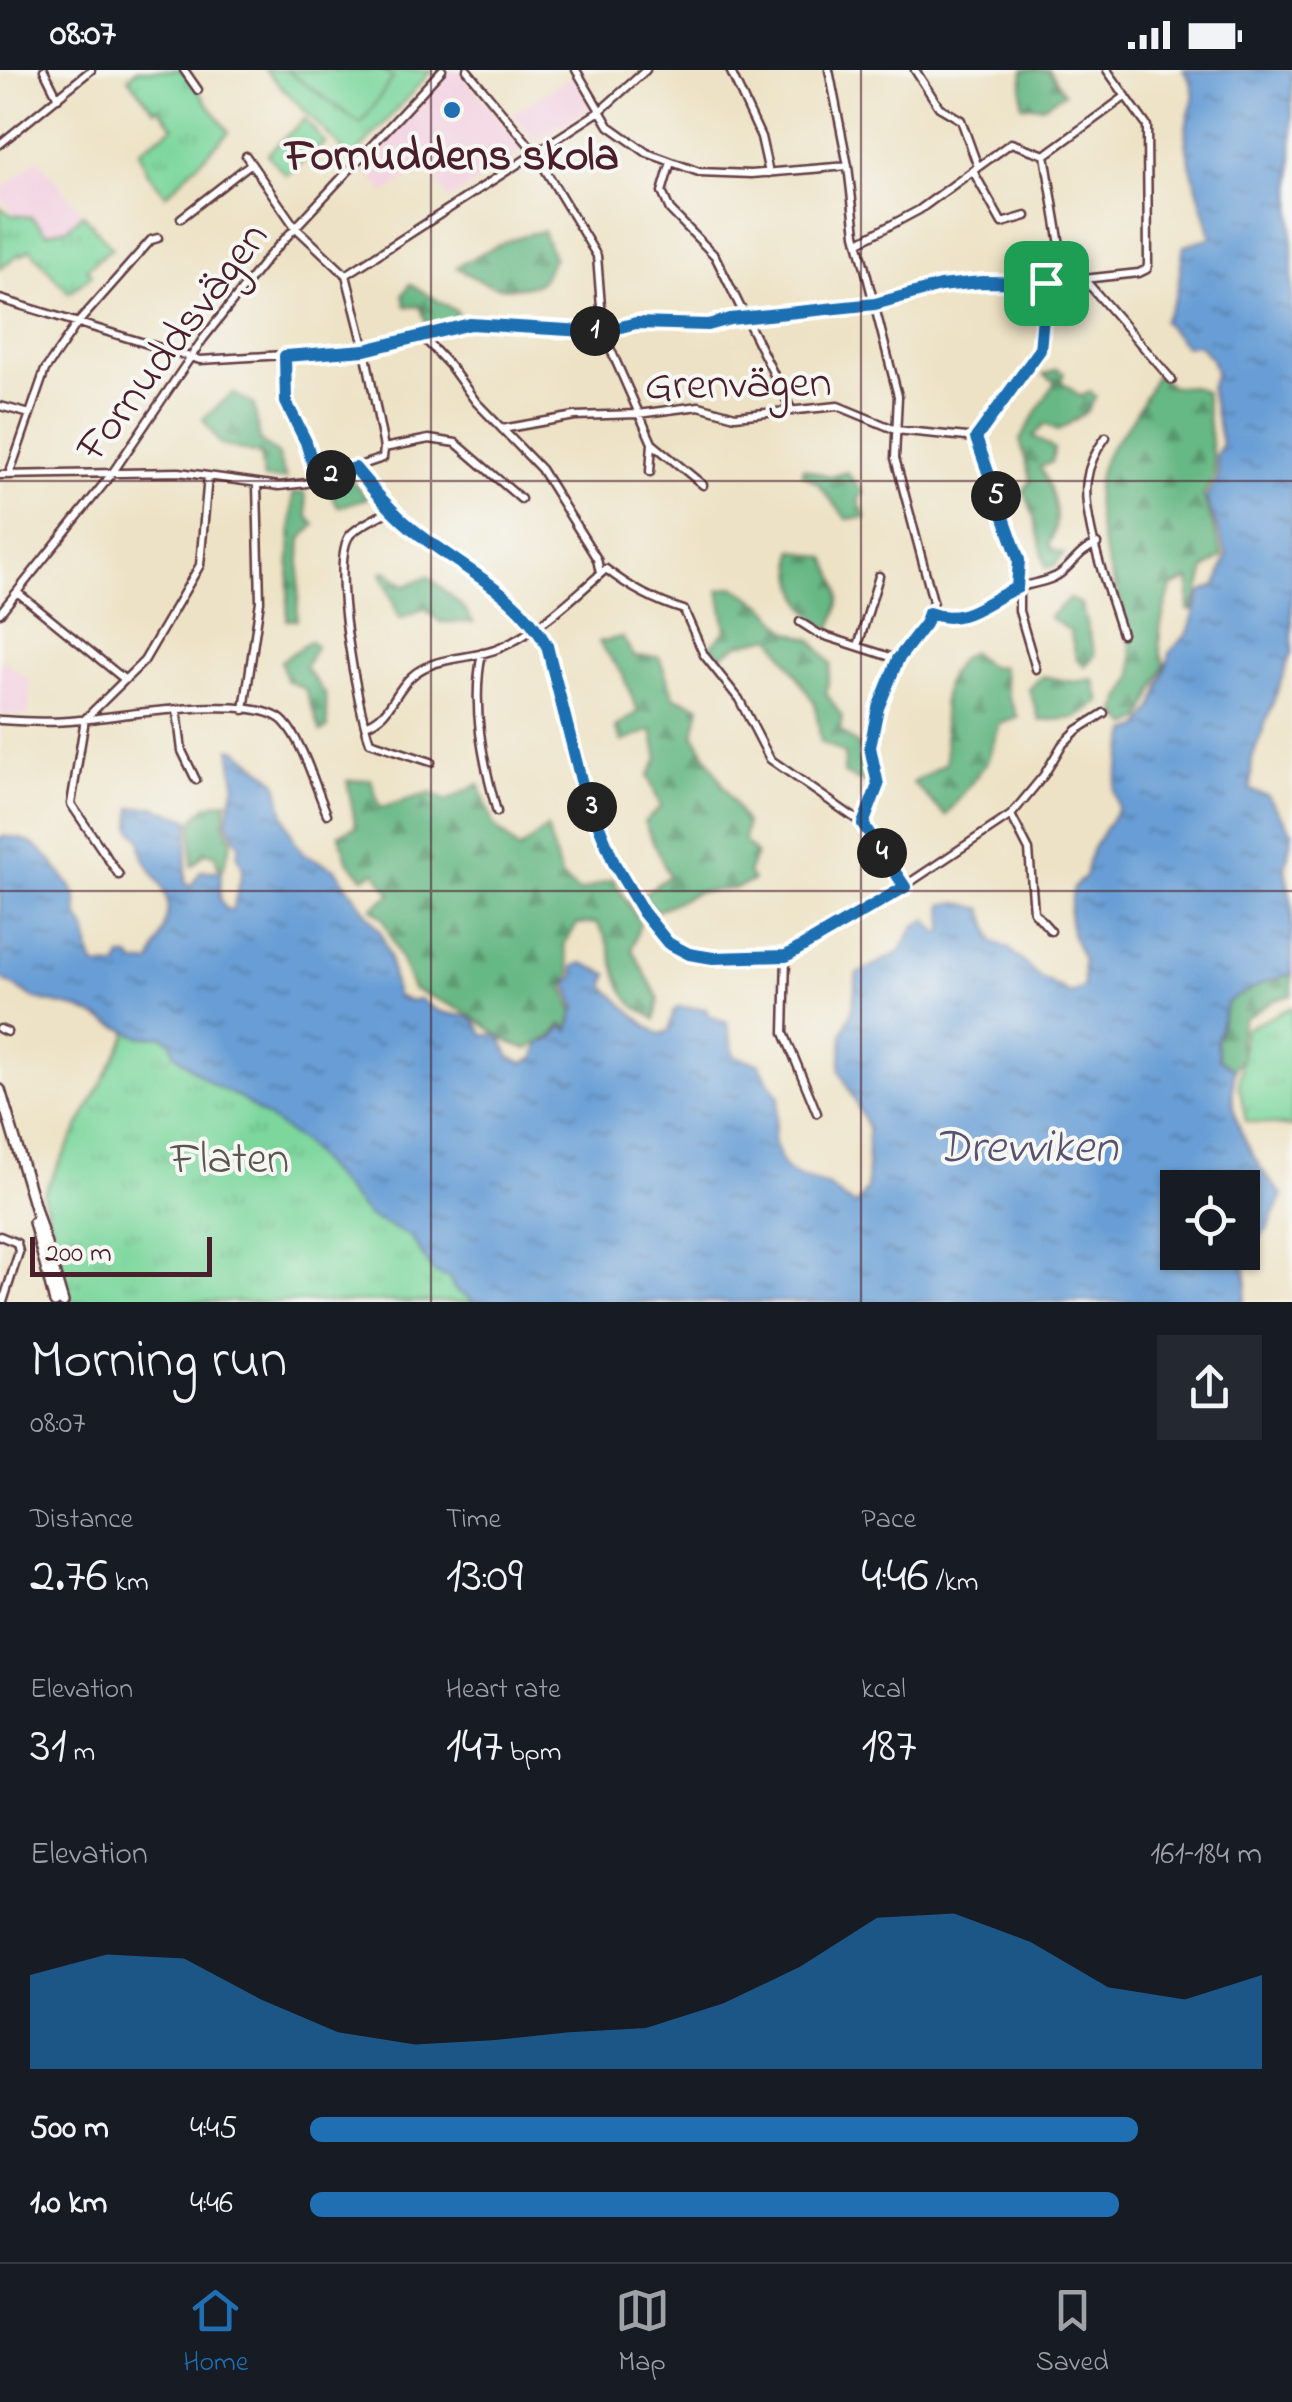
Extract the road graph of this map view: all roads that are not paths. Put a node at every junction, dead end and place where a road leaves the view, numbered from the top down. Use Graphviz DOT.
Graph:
graph roads {
  1 [pos="44,70"];
  2 [pos="91,70"];
  3 [pos="184,70"];
  4 [pos="442,70"];
  5 [pos="467,70"];
  6 [pos="576,70"];
  7 [pos="646,70"];
  8 [pos="730,70"];
  9 [pos="829,70"];
  10 [pos="915,70"];
  11 [pos="1107,70"];
  12 [pos="198,90"];
  13 [pos="1126,96"];
  14 [pos="58,98"];
  15 [pos="600,111"];
  16 [pos="0,144"];
  17 [pos="534,151"];
  18 [pos="1045,156"];
  19 [pos="671,162"];
  20 [pos="848,166"];
  21 [pos="976,169"];
  22 [pos="769,173"];
  23 [pos="1026,216"];
  24 [pos="182,218"];
  25 [pos="295,227"];
  26 [pos="158,238"];
  27 [pos="858,242"];
  28 [pos="346,275"];
  29 [pos="1085,279"];
  30 [pos="1066,281"];
  31 [pos="1046,283"];
  32 [pos="0,299"];
  33 [pos="875,304"];
  34 [pos="743,318"];
  35 [pos="76,325"];
  36 [pos="602,332"];
  37 [pos="420,334"];
  38 [pos="365,350"];
  39 [pos="192,356"];
  40 [pos="285,356"];
  41 [pos="1172,380"];
  42 [pos="0,406"];
  43 [pos="792,411"];
  44 [pos="30,414"];
  45 [pos="638,414"];
  46 [pos="502,429"];
  47 [pos="896,430"];
  48 [pos="1106,437"];
  49 [pos="976,438"];
  50 [pos="652,443"];
  51 [pos="384,448"];
  52 [pos="355,468"];
  53 [pos="650,472"];
  54 [pos="4,475"];
  55 [pos="111,475"];
  56 [pos="208,476"];
  57 [pos="317,479"];
  58 [pos="257,485"];
  59 [pos="703,485"];
  60 [pos="521,499"];
  61 [pos="390,510"];
  62 [pos="1097,544"];
  63 [pos="603,571"];
  64 [pos="880,576"];
  65 [pos="1017,588"];
  66 [pos="17,592"];
  67 [pos="0,613"];
  68 [pos="929,613"];
  69 [pos="800,622"];
  70 [pos="536,626"];
  71 [pos="1122,634"];
  72 [pos="858,646"];
  73 [pos="482,652"];
  74 [pos="898,659"];
  75 [pos="1036,668"];
  76 [pos="124,679"];
  77 [pos="177,710"];
  78 [pos="244,710"];
  79 [pos="1104,713"];
  80 [pos="85,719"];
  81 [pos="0,720"];
  82 [pos="365,725"];
  83 [pos="430,762"];
  84 [pos="196,780"];
  85 [pos="497,812"];
  86 [pos="327,814"];
  87 [pos="1010,815"];
  88 [pos="863,824"];
  89 [pos="120,875"];
  90 [pos="905,887"];
  91 [pos="1051,932"];
  92 [pos="786,956"];
  93 [pos="0,1090"];
  94 [pos="0,1107"];
  95 [pos="817,1114"];
  96 [pos="0,1236"];
  97 [pos="3,1302"];
  98 [pos="59,1302"];
  1 -- 14 [label="street"];
  2 -- 14 [label="street"];
  3 -- 12 [label="street"];
  4 -- 25 [label="street, Fornuddsvägen"];
  5 -- 17 [label="street"];
  6 -- 15 [label="street"];
  7 -- 15 [label="street"];
  8 -- 22 [label="street"];
  9 -- 20 [label="street"];
  10 -- 21 [label="street"];
  11 -- 13 [label="street"];
  13 -- 18 [label="street"];
  13 -- 29 [label="street"];
  14 -- 16 [label="street"];
  15 -- 17 [label="street"];
  15 -- 19 [label="street"];
  17 -- 28 [label="street"];
  17 -- 36 [label="street"];
  18 -- 21 [label="street"];
  18 -- 30 [label="street"];
  19 -- 22 [label="street"];
  19 -- 34 [label="street"];
  20 -- 22 [label="street"];
  20 -- 27 [label="street"];
  21 -- 23 [label="street"];
  21 -- 27 [label="street"];
  24 -- 25 [label="street"];
  25 -- 28 [label="street"];
  25 -- 39 [label="street, Fornuddsvägen"];
  26 -- 35 [label="street"];
  27 -- 33 [label="street"];
  28 -- 38 [label="street"];
  29 -- 30 [label="street"];
  29 -- 41 [label="street"];
  30 -- 31 [label="street"];
  31 -- 33 [label="street"];
  31 -- 49 [label="street"];
  32 -- 35 [label="street"];
  33 -- 34 [label="street"];
  33 -- 47 [label="street"];
  34 -- 36 [label="street"];
  34 -- 43 [label="street"];
  35 -- 39 [label="street"];
  35 -- 44 [label="street"];
  36 -- 37 [label="street"];
  36 -- 45 [label="street"];
  37 -- 38 [label="street"];
  37 -- 46 [label="street"];
  38 -- 40 [label="street"];
  38 -- 51 [label="street"];
  39 -- 40 [label="street"];
  39 -- 55 [label="street, Fornuddsvägen"];
  40 -- 57 [label="street"];
  42 -- 44 [label="street"];
  43 -- 45 [label="street, Grenvägen"];
  43 -- 47 [label="street, Grenvägen"];
  44 -- 54 [label="street"];
  45 -- 46 [label="street, Grenvägen"];
  45 -- 50 [label="street"];
  46 -- 63 [label="street"];
  47 -- 49 [label="street, Grenvägen"];
  47 -- 68 [label="street"];
  48 -- 62 [label="street"];
  49 -- 65 [label="street"];
  50 -- 53 [label="street"];
  50 -- 59 [label="street"];
  51 -- 52 [label="street"];
  51 -- 60 [label="street"];
  52 -- 57 [label="street"];
  52 -- 61 [label="street"];
  54 -- 55 [label="street"];
  55 -- 56 [label="street"];
  55 -- 66 [label="street, Fornuddsvägen"];
  56 -- 58 [label="street"];
  56 -- 76 [label="street"];
  57 -- 58 [label="street"];
  58 -- 78 [label="street"];
  61 -- 70 [label="street"];
  61 -- 82 [label="street"];
  62 -- 65 [label="street"];
  62 -- 71 [label="street"];
  63 -- 70 [label="street"];
  63 -- 88 [label="street"];
  64 -- 72 [label="street"];
  65 -- 68 [label="street"];
  65 -- 75 [label="street"];
  66 -- 67 [label="street, Fornuddsvägen"];
  66 -- 76 [label="street"];
  68 -- 74 [label="street"];
  69 -- 72 [label="street"];
  70 -- 73 [label="street"];
  70 -- 92 [label="street"];
  72 -- 74 [label="street"];
  73 -- 82 [label="street"];
  73 -- 85 [label="street"];
  74 -- 88 [label="street"];
  76 -- 80 [label="street"];
  77 -- 78 [label="street"];
  77 -- 80 [label="street"];
  77 -- 84 [label="street"];
  78 -- 86 [label="street"];
  79 -- 87 [label="street"];
  80 -- 81 [label="street"];
  80 -- 89 [label="street"];
  82 -- 83 [label="street"];
  87 -- 90 [label="street"];
  87 -- 91 [label="street"];
  88 -- 90 [label="street"];
  90 -- 92 [label="street"];
  92 -- 95 [label="street"];
  93 -- 98 [label="main road"];
  94 -- 98 [label="main road"];
  96 -- 97 [label="street"];
}
